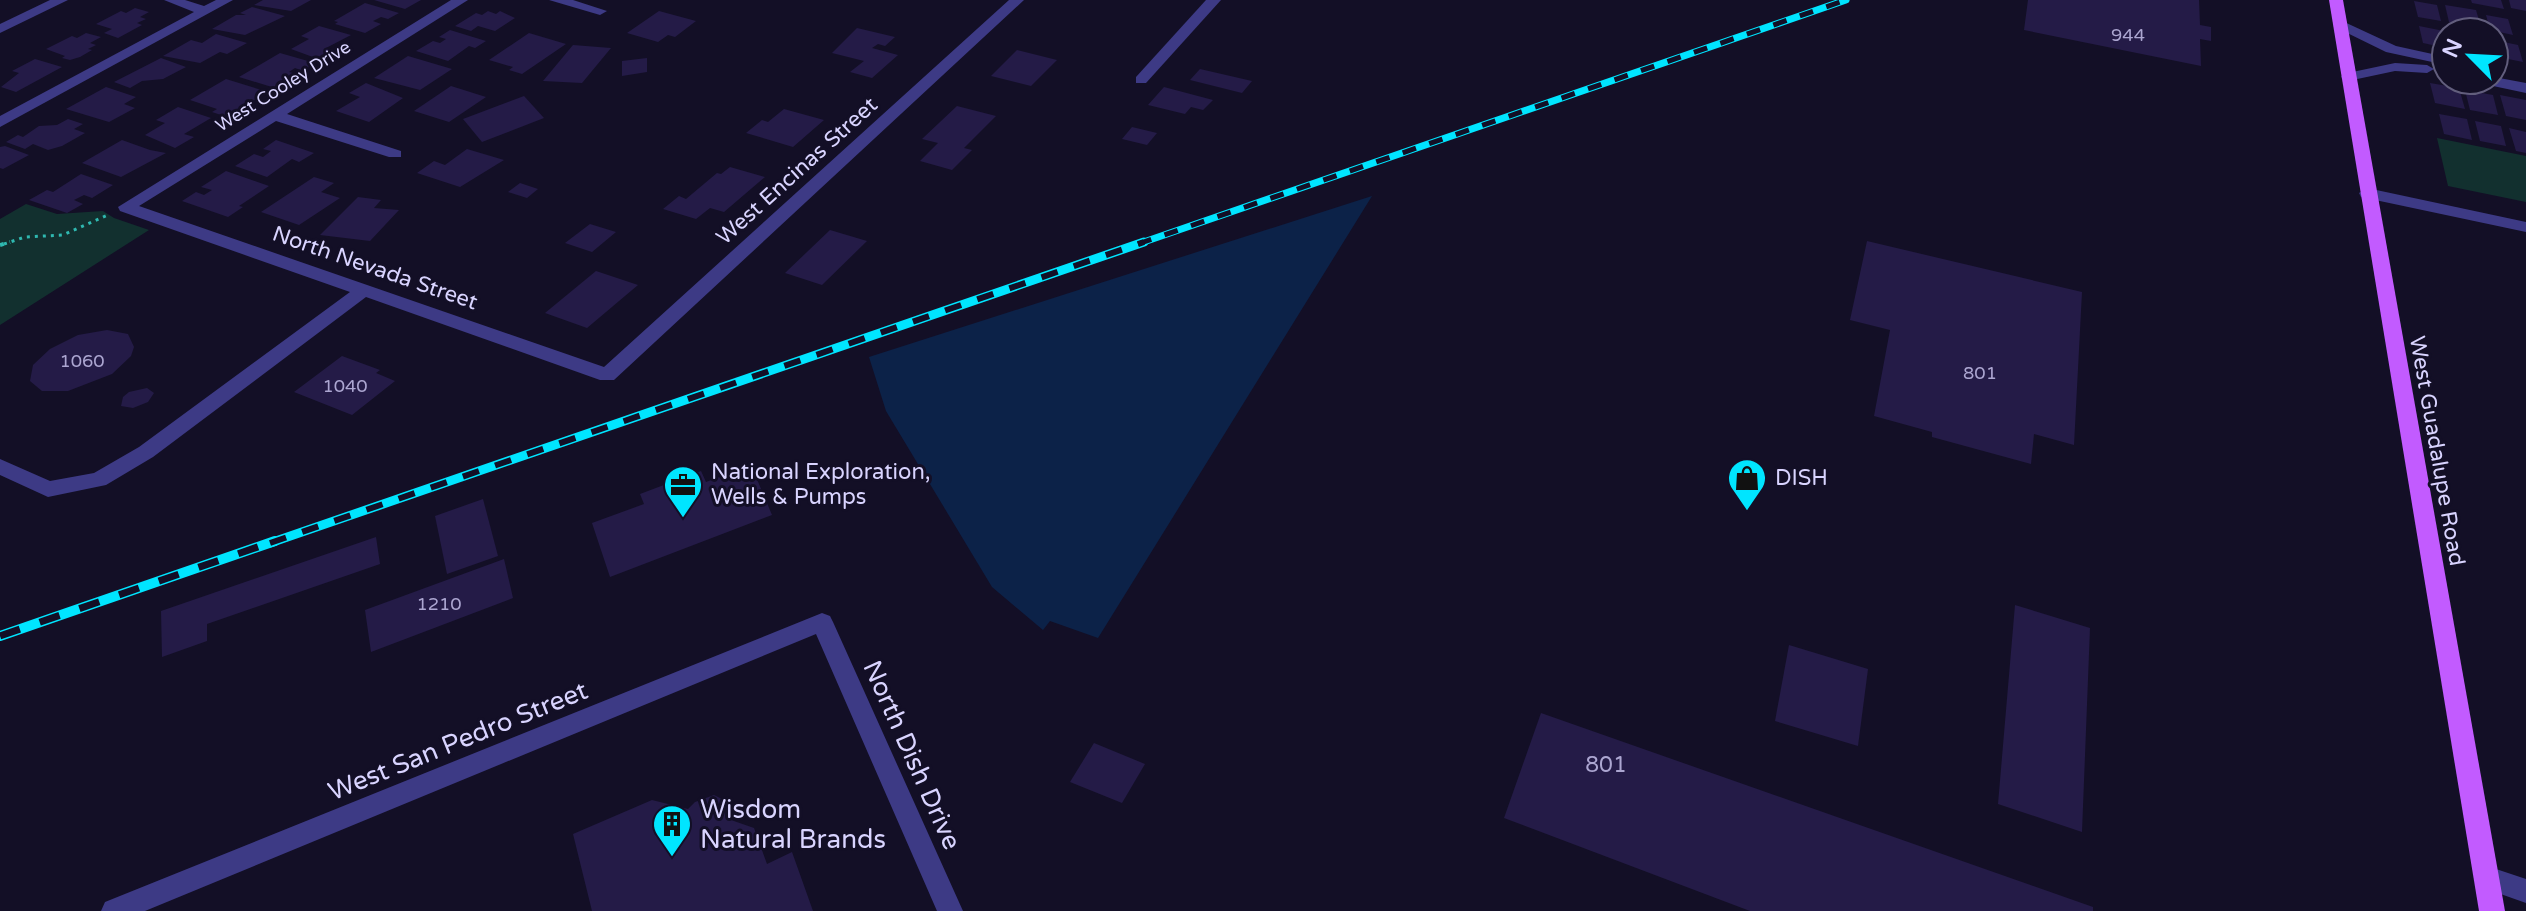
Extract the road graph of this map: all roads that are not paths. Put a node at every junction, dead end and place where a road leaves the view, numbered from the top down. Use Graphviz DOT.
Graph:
graph roads {
  1 [pos="61,0"];
  2 [pos="171,0"];
  3 [pos="226,0"];
  4 [pos="461,0"];
  5 [pos="556,0"];
  6 [pos="1017,0"];
  7 [pos="1214,0"];
  8 [pos="2336,0"];
  9 [pos="206,11"];
  10 [pos="600,11"];
  11 [pos="2340,24"];
  12 [pos="0,29"];
  13 [pos="2430,58"];
  14 [pos="2430,70"];
  15 [pos="2348,77"];
  16 [pos="1141,80"];
  17 [pos="274,115"];
  18 [pos="0,122"];
  19 [pos="395,154"];
  20 [pos="2367,193"];
  21 [pos="126,207"];
  22 [pos="2526,227"];
  23 [pos="364,290"];
  24 [pos="607,375"];
  25 [pos="0,466"];
  26 [pos="822,622"];
  27 [pos="2487,878"];
  28 [pos="2526,891"];
  29 [pos="114,911"];
  30 [pos="950,911"];
  31 [pos="2492,911"];
  1 -- 12 [label="street"];
  2 -- 9 [label="street"];
  3 -- 9 [label="street"];
  4 -- 17 [label="street, West Cooley Drive"];
  5 -- 10 [label="street"];
  6 -- 24 [label="street, West Encinas Street"];
  7 -- 16 [label="street"];
  8 -- 11 [label="main road, West Guadalupe Road"];
  9 -- 18 [label="street"];
  11 -- 13 [label="street"];
  11 -- 15 [label="main road, West Guadalupe Road"];
  14 -- 15 [label="street"];
  15 -- 20 [label="main road, West Guadalupe Road"];
  17 -- 19 [label="street"];
  17 -- 21 [label="street, West Cooley Drive"];
  20 -- 22 [label="street"];
  20 -- 27 [label="main road, West Guadalupe Road"];
  21 -- 23 [label="street, North Nevada Street"];
  23 -- 24 [label="street, North Nevada Street"];
  23 -- 25 [label="street"];
  26 -- 29 [label="street, West San Pedro Street"];
  26 -- 30 [label="street, North Dish Drive"];
  27 -- 28 [label="street"];
  27 -- 31 [label="main road, West Guadalupe Road"];
}
